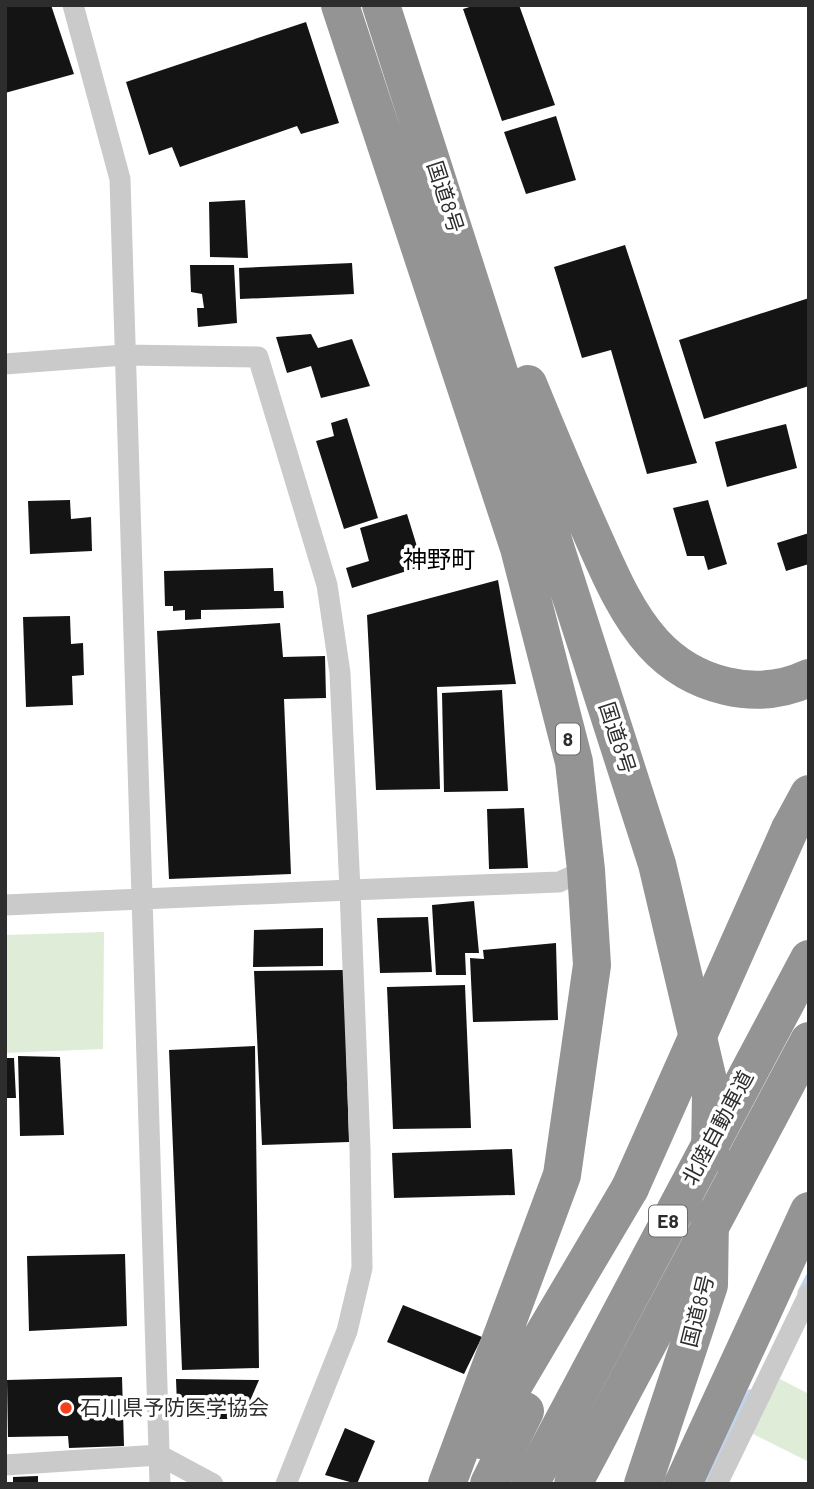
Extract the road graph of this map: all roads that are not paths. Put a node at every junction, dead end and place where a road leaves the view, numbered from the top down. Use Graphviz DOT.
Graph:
graph roads {
  1 [pos="73,5"];
  2 [pos="340,5"];
  3 [pos="381,5"];
  4 [pos="428,143"];
  5 [pos="124,355"];
  6 [pos="5,364"];
  7 [pos="809,678"];
  8 [pos="809,794"];
  9 [pos="586,870"];
  10 [pos="350,890"];
  11 [pos="140,899"];
  12 [pos="5,905"];
  13 [pos="809,959"];
  14 [pos="809,1041"];
  15 [pos="630,1188"];
  16 [pos="809,1211"];
  17 [pos="809,1294"];
  18 [pos="159,1455"];
  19 [pos="5,1465"];
  20 [pos="495,1470"];
  21 [pos="644,1483"];
  22 [pos="160,1484"];
  23 [pos="213,1484"];
  24 [pos="286,1484"];
  25 [pos="447,1484"];
  26 [pos="454,1484"];
  27 [pos="530,1484"];
  28 [pos="573,1484"];
  29 [pos="683,1484"];
  30 [pos="717,1484"];
  1 -- 5 [label="street"];
  2 -- 9 [label="highway, 国道8号 / 8"];
  3 -- 4 [label="highway, 国道8号 / 8"];
  4 -- 7 [label="highway"];
  4 -- 21 [label="highway, 国道8号 / 8"];
  5 -- 6 [label="street"];
  5 -- 10 [label="street"];
  5 -- 11 [label="street"];
  8 -- 15 [label="highway, bridge"];
  9 -- 10 [label="street"];
  9 -- 25 [label="highway, 国道8号 / 8"];
  10 -- 11 [label="street"];
  10 -- 24 [label="street"];
  11 -- 12 [label="street"];
  11 -- 18 [label="street"];
  13 -- 27 [label="highway, 北陸自動車道 / E8, bridge"];
  14 -- 28 [label="highway, 北陸自動車道 / E8, bridge"];
  15 -- 20 [label="highway"];
  15 -- 26 [label="highway"];
  16 -- 29 [label="highway"];
  17 -- 30 [label="street"];
  18 -- 19 [label="street"];
  18 -- 22 [label="street"];
  18 -- 23 [label="street"];
}
